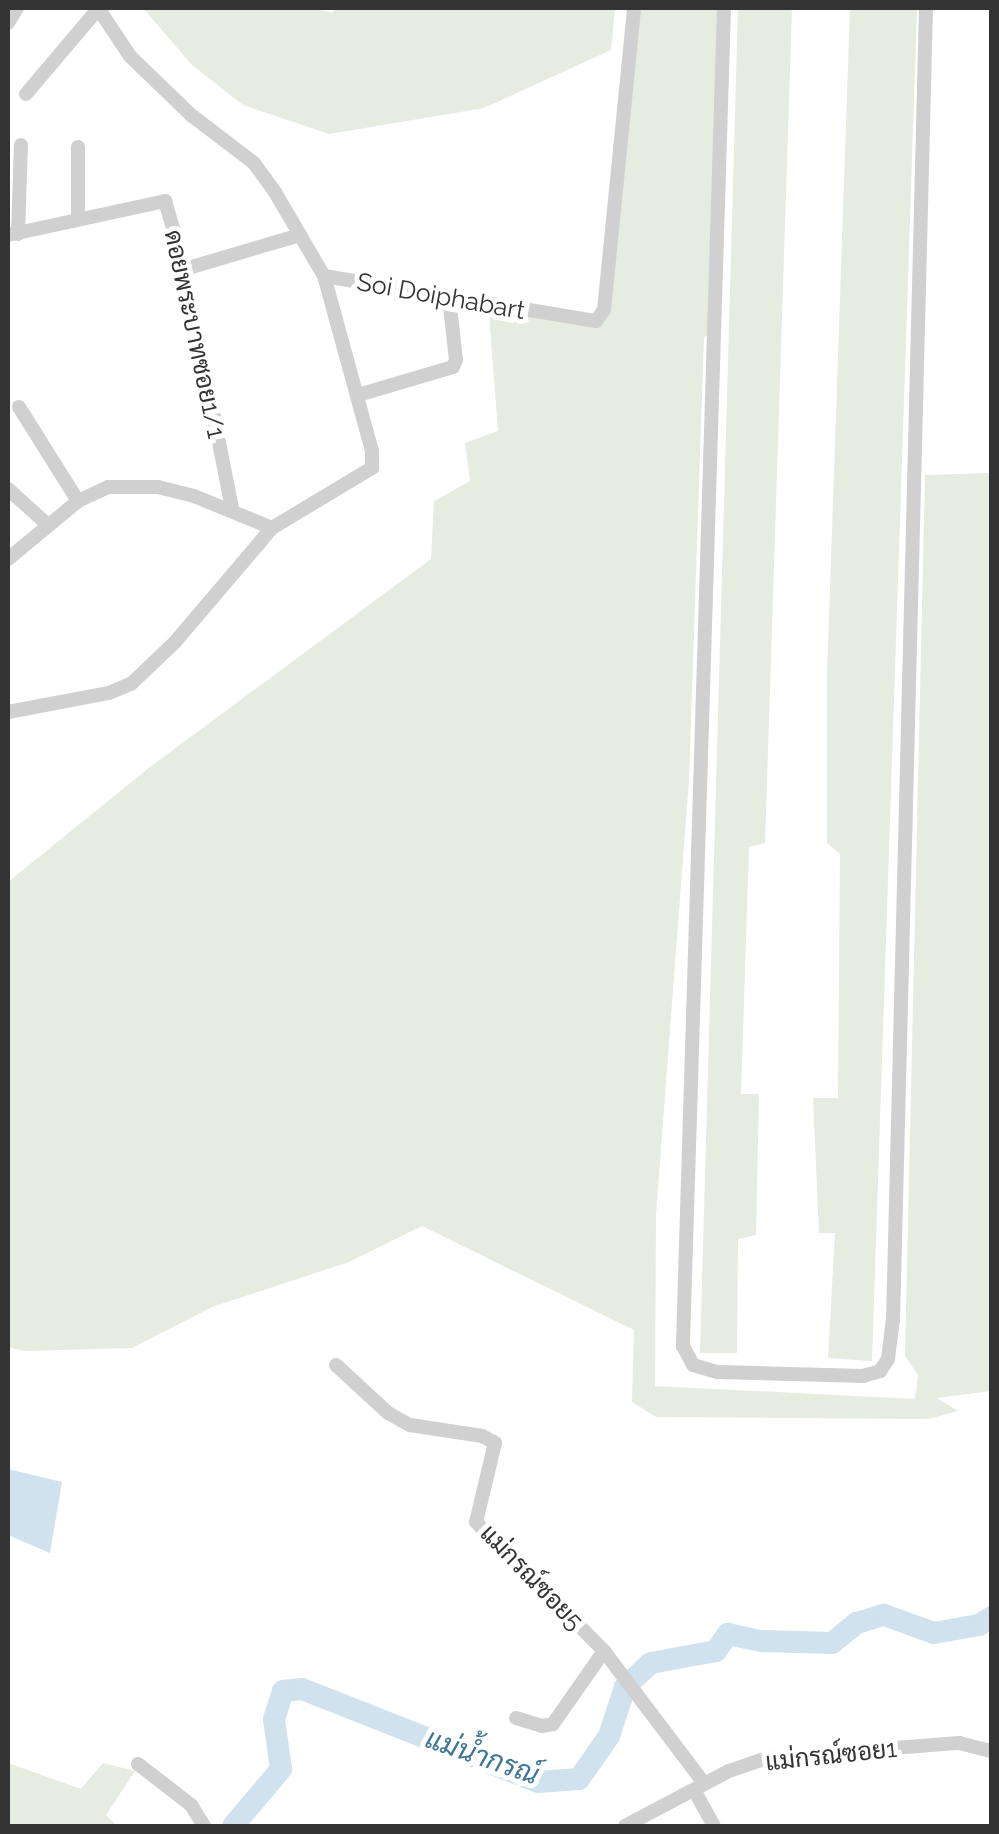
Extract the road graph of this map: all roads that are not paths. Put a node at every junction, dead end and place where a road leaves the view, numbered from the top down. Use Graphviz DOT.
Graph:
graph roads {
  1 [pos="17,8"];
  2 [pos="98,8"];
  3 [pos="634,8"];
  4 [pos="724,8"];
  5 [pos="926,8"];
  6 [pos="8,23"];
  7 [pos="26,94"];
  8 [pos="21,145"];
  9 [pos="78,146"];
  10 [pos="78,219"];
  11 [pos="13,235"];
  12 [pos="300,235"];
  13 [pos="185,269"];
  14 [pos="324,276"];
  15 [pos="449,298"];
  16 [pos="358,395"];
  17 [pos="19,407"];
  18 [pos="8,489"];
  19 [pos="78,501"];
  20 [pos="232,509"];
  21 [pos="48,525"];
  22 [pos="272,528"];
  23 [pos="8,559"];
  24 [pos="8,712"];
  25 [pos="336,1365"];
  26 [pos="604,1651"];
  27 [pos="516,1718"];
  28 [pos="992,1751"];
  29 [pos="138,1764"];
  30 [pos="699,1787"];
  31 [pos="204,1826"];
  32 [pos="625,1826"];
  33 [pos="714,1826"];
  1 -- 6 [label="street"];
  2 -- 7 [label="street"];
  2 -- 12 [label="street, Soi Doiphabart"];
  3 -- 15 [label="street, Soi Doiphabart"];
  4 -- 5 [label="street"];
  8 -- 11 [label="street"];
  9 -- 10 [label="street"];
  10 -- 11 [label="street, ดอยพระบาทซอย1/1"];
  10 -- 13 [label="street, ดอยพระบาทซอย1/1"];
  12 -- 13 [label="street"];
  12 -- 14 [label="street, Soi Doiphabart"];
  13 -- 20 [label="street, ดอยพระบาทซอย1/1"];
  14 -- 15 [label="street, Soi Doiphabart"];
  14 -- 16 [label="street"];
  15 -- 16 [label="street"];
  16 -- 22 [label="street"];
  17 -- 19 [label="street"];
  18 -- 21 [label="street"];
  19 -- 20 [label="street"];
  19 -- 21 [label="street"];
  20 -- 22 [label="street"];
  21 -- 23 [label="street"];
  22 -- 24 [label="street"];
  25 -- 26 [label="street, แม่กรณ์ซอย5"];
  26 -- 27 [label="street"];
  26 -- 30 [label="street"];
  28 -- 30 [label="street, แม่กรณ์ซอย1"];
  29 -- 31 [label="street"];
  30 -- 32 [label="street, แม่กรณ์ซอย1"];
  30 -- 33 [label="street"];
}
